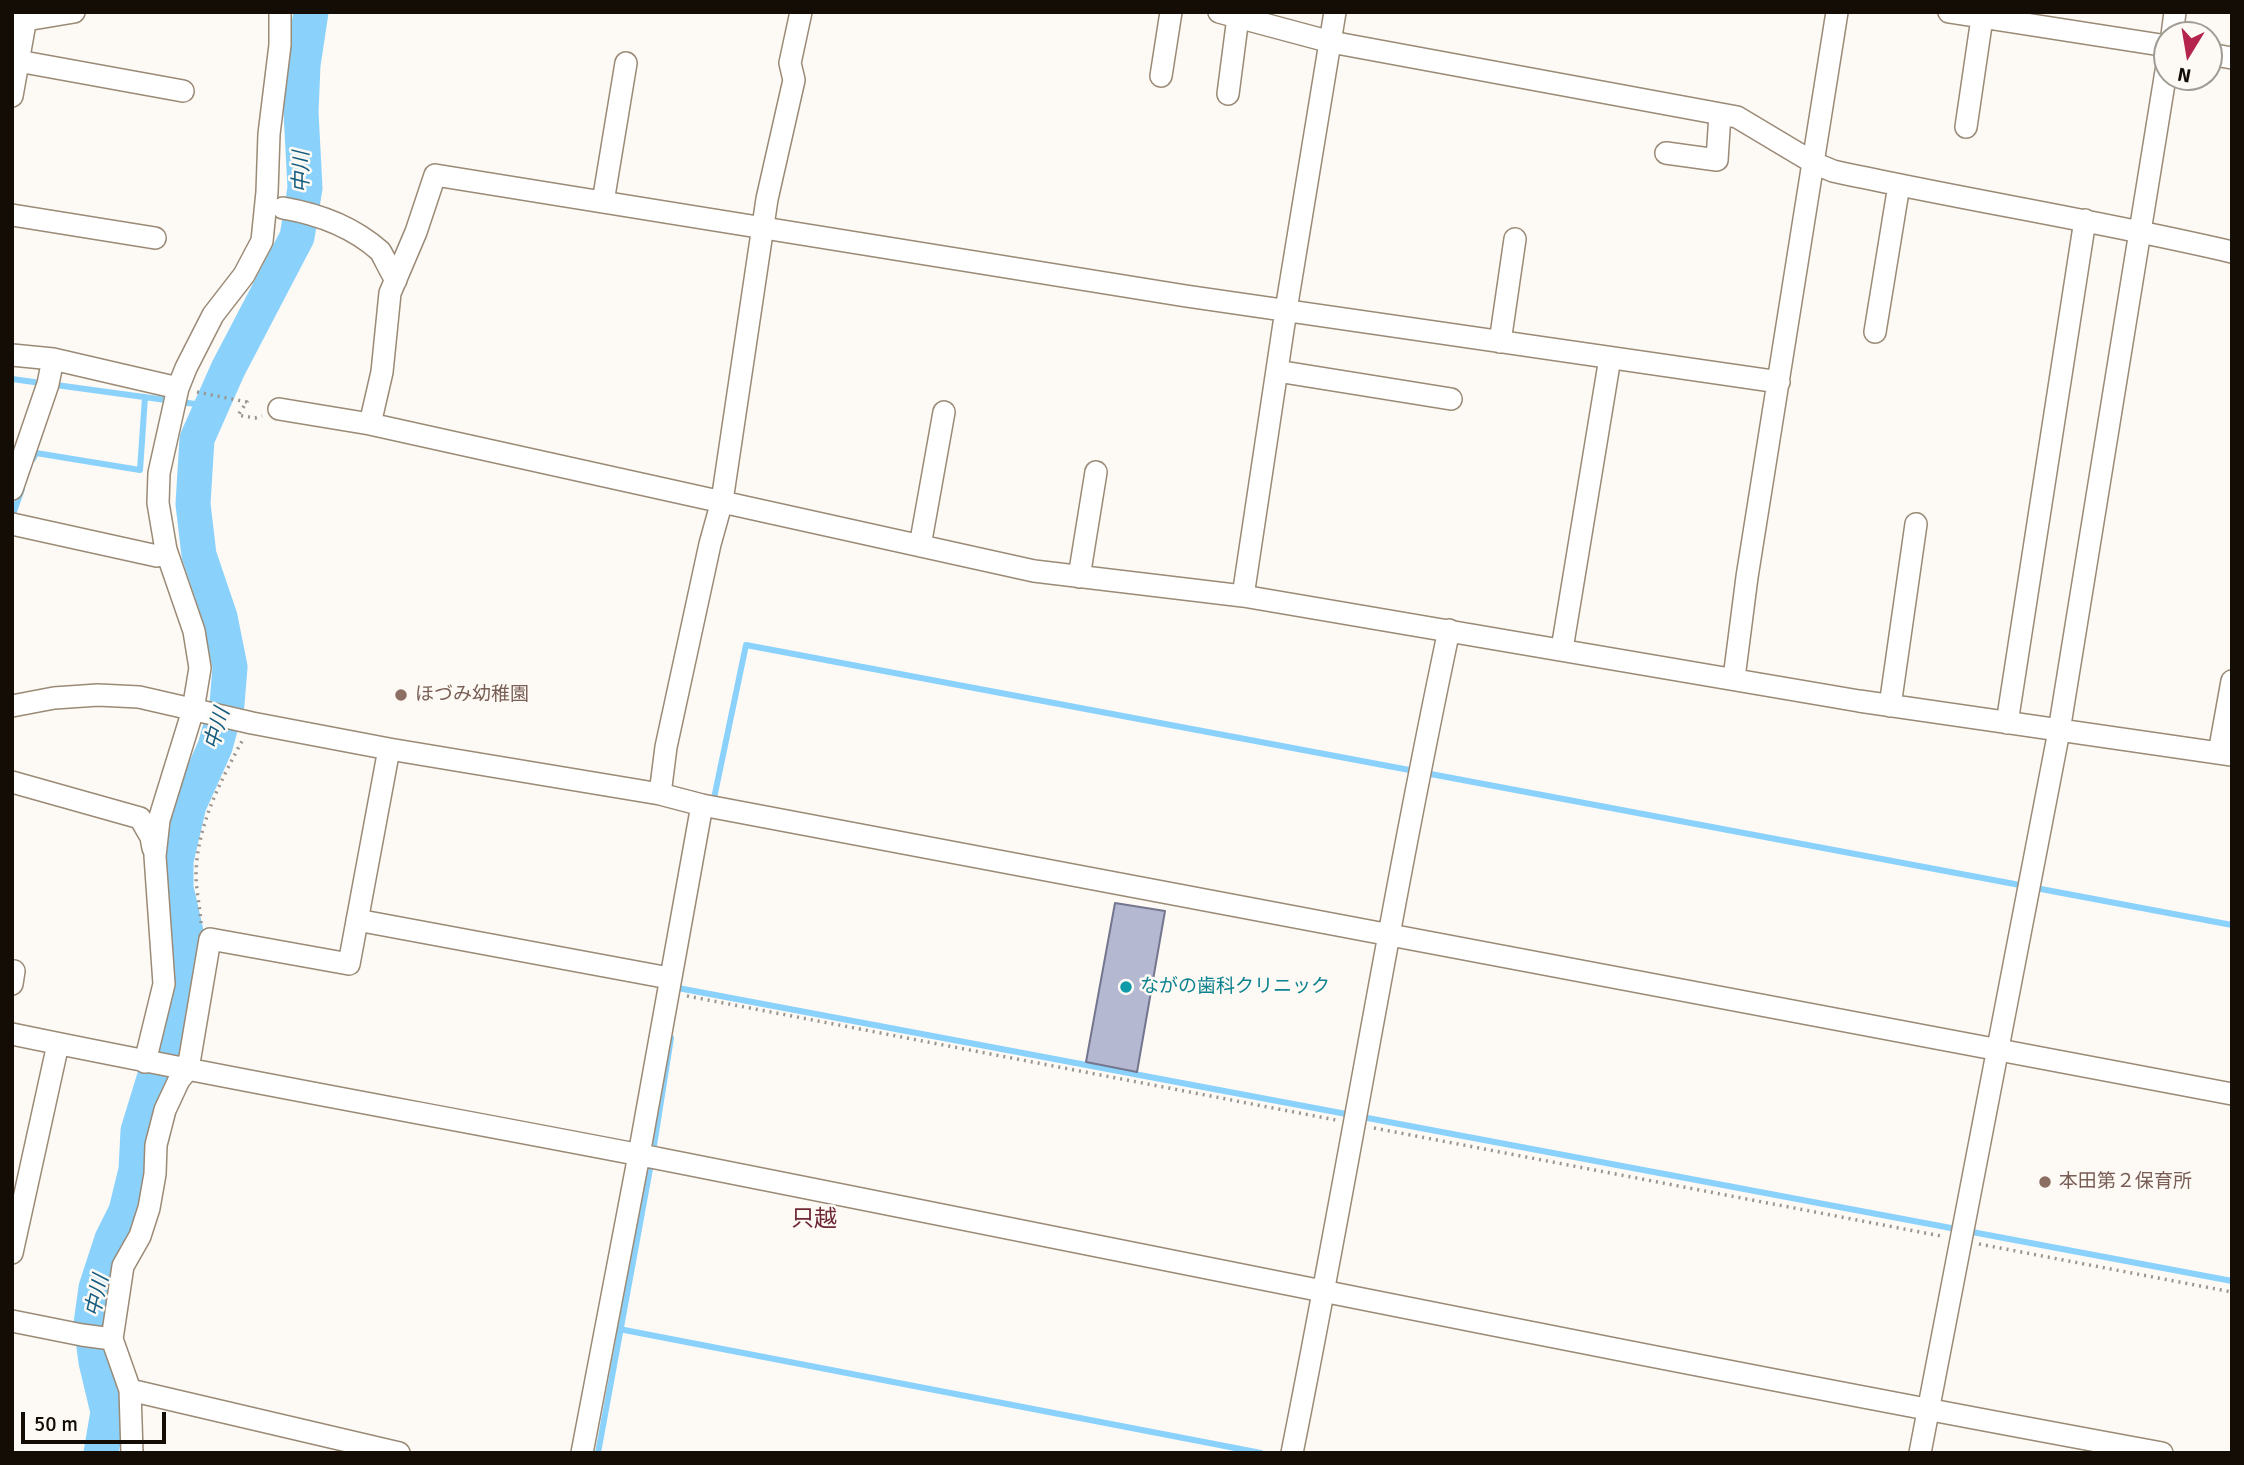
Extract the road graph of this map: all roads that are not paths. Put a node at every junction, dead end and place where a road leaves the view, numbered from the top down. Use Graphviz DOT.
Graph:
graph roads {
  1 [pos="74,12"];
  2 [pos="280,12"];
  3 [pos="801,12"];
  4 [pos="1171,12"];
  5 [pos="1335,12"];
  6 [pos="1837,12"];
  7 [pos="1949,12"];
  8 [pos="1228,15"];
  9 [pos="21,18"];
  10 [pos="1982,18"];
  11 [pos="1331,42"];
  12 [pos="2153,44"];
  13 [pos="18,61"];
  14 [pos="626,63"];
  15 [pos="1161,76"];
  16 [pos="183,91"];
  17 [pos="2163,91"];
  18 [pos="1228,94"];
  19 [pos="12,96"];
  20 [pos="271,113"];
  21 [pos="1720,114"];
  22 [pos="1966,127"];
  23 [pos="1666,153"];
  24 [pos="1814,163"];
  25 [pos="1899,185"];
  26 [pos="603,202"];
  27 [pos="288,209"];
  28 [pos="422,214"];
  29 [pos="12,215"];
  30 [pos="2085,220"];
  31 [pos="763,227"];
  32 [pos="2141,231"];
  33 [pos="155,238"];
  34 [pos="1515,239"];
  35 [pos="262,241"];
  36 [pos="2232,252"];
  37 [pos="382,253"];
  38 [pos="396,280"];
  39 [pos="1286,310"];
  40 [pos="1875,332"];
  41 [pos="1500,342"];
  42 [pos="12,355"];
  43 [pos="1610,358"];
  44 [pos="53,359"];
  45 [pos="1277,371"];
  46 [pos="1779,382"];
  47 [pos="178,388"];
  48 [pos="1451,399"];
  49 [pos="279,409"];
  50 [pos="944,412"];
  51 [pos="370,424"];
  52 [pos="1096,472"];
  53 [pos="12,489"];
  54 [pos="722,501"];
  55 [pos="12,524"];
  56 [pos="1916,524"];
  57 [pos="920,546"];
  58 [pos="157,556"];
  59 [pos="1079,577"];
  60 [pos="1242,596"];
  61 [pos="1449,630"];
  62 [pos="1562,649"];
  63 [pos="1734,678"];
  64 [pos="2232,681"];
  65 [pos="12,706"];
  66 [pos="1890,706"];
  67 [pos="193,710"];
  68 [pos="2007,723"];
  69 [pos="2059,731"];
  70 [pos="388,749"];
  71 [pos="2225,754"];
  72 [pos="12,782"];
  73 [pos="660,794"];
  74 [pos="702,805"];
  75 [pos="155,856"];
  76 [pos="357,920"];
  77 [pos="1391,935"];
  78 [pos="668,985"];
  79 [pos="12,1034"];
  80 [pos="58,1044"];
  81 [pos="1999,1050"];
  82 [pos="145,1062"];
  83 [pos="188,1069"];
  84 [pos="2232,1094"];
  85 [pos="639,1155"];
  86 [pos="12,1253"];
  87 [pos="1324,1292"];
  88 [pos="12,1321"];
  89 [pos="98,1338"];
  90 [pos="130,1390"];
  91 [pos="1928,1410"];
  92 [pos="132,1453"];
  93 [pos="399,1453"];
  94 [pos="582,1453"];
  95 [pos="1292,1453"];
  96 [pos="1920,1453"];
  97 [pos="2162,1453"];
  1 -- 9 [label="street"];
  2 -- 20 [label="street"];
  3 -- 31 [label="street"];
  4 -- 15 [label="street"];
  5 -- 11 [label="street"];
  6 -- 24 [label="street"];
  7 -- 10 [label="street"];
  8 -- 11 [label="street"];
  8 -- 18 [label="street"];
  9 -- 13 [label="street"];
  10 -- 12 [label="street"];
  10 -- 22 [label="street"];
  11 -- 21 [label="street"];
  11 -- 39 [label="street"];
  13 -- 16 [label="street"];
  13 -- 19 [label="street"];
  14 -- 26 [label="street"];
  17 -- 32 [label="street"];
  20 -- 27 [label="street"];
  20 -- 35 [label="street"];
  21 -- 23 [label="street"];
  21 -- 24 [label="street"];
  24 -- 25 [label="street"];
  24 -- 46 [label="street"];
  25 -- 30 [label="street"];
  25 -- 40 [label="street"];
  26 -- 28 [label="street"];
  26 -- 31 [label="street"];
  27 -- 35 [label="street"];
  27 -- 37 [label="street"];
  28 -- 37 [label="street"];
  28 -- 38 [label="street"];
  29 -- 33 [label="street"];
  30 -- 32 [label="street"];
  30 -- 68 [label="street"];
  31 -- 39 [label="street"];
  31 -- 54 [label="street"];
  32 -- 36 [label="street"];
  32 -- 69 [label="street"];
  34 -- 41 [label="street"];
  35 -- 47 [label="street"];
  37 -- 38 [label="street"];
  38 -- 51 [label="street"];
  39 -- 41 [label="street"];
  39 -- 45 [label="street"];
  41 -- 43 [label="street"];
  42 -- 44 [label="street"];
  43 -- 46 [label="street"];
  43 -- 62 [label="street"];
  44 -- 47 [label="street"];
  44 -- 53 [label="street"];
  45 -- 48 [label="street"];
  45 -- 60 [label="street"];
  46 -- 63 [label="street"];
  47 -- 67 [label="street"];
  49 -- 51 [label="street"];
  50 -- 57 [label="street"];
  51 -- 54 [label="street"];
  52 -- 59 [label="street"];
  54 -- 57 [label="street"];
  54 -- 73 [label="street"];
  55 -- 58 [label="street"];
  56 -- 66 [label="street"];
  57 -- 59 [label="street"];
  59 -- 60 [label="street"];
  60 -- 61 [label="street"];
  61 -- 62 [label="street"];
  61 -- 77 [label="street"];
  62 -- 63 [label="street"];
  63 -- 66 [label="street"];
  64 -- 71 [label="street"];
  65 -- 67 [label="street"];
  66 -- 68 [label="street"];
  67 -- 70 [label="street"];
  67 -- 75 [label="street"];
  68 -- 69 [label="street"];
  69 -- 71 [label="street"];
  69 -- 81 [label="street"];
  70 -- 73 [label="street"];
  70 -- 76 [label="street"];
  72 -- 75 [label="street"];
  73 -- 74 [label="street"];
  74 -- 77 [label="street"];
  74 -- 78 [label="street"];
  75 -- 82 [label="street"];
  76 -- 78 [label="street"];
  76 -- 83 [label="street"];
  77 -- 81 [label="street"];
  77 -- 87 [label="street"];
  78 -- 85 [label="street"];
  79 -- 80 [label="street"];
  80 -- 82 [label="street"];
  80 -- 86 [label="street"];
  81 -- 84 [label="street"];
  81 -- 91 [label="street"];
  82 -- 83 [label="street"];
  83 -- 85 [label="street"];
  83 -- 89 [label="street"];
  85 -- 87 [label="street"];
  85 -- 94 [label="street"];
  87 -- 91 [label="street"];
  87 -- 95 [label="street"];
  88 -- 89 [label="street"];
  89 -- 90 [label="street"];
  90 -- 92 [label="street"];
  90 -- 93 [label="street"];
  91 -- 96 [label="street"];
  91 -- 97 [label="street"];
}
